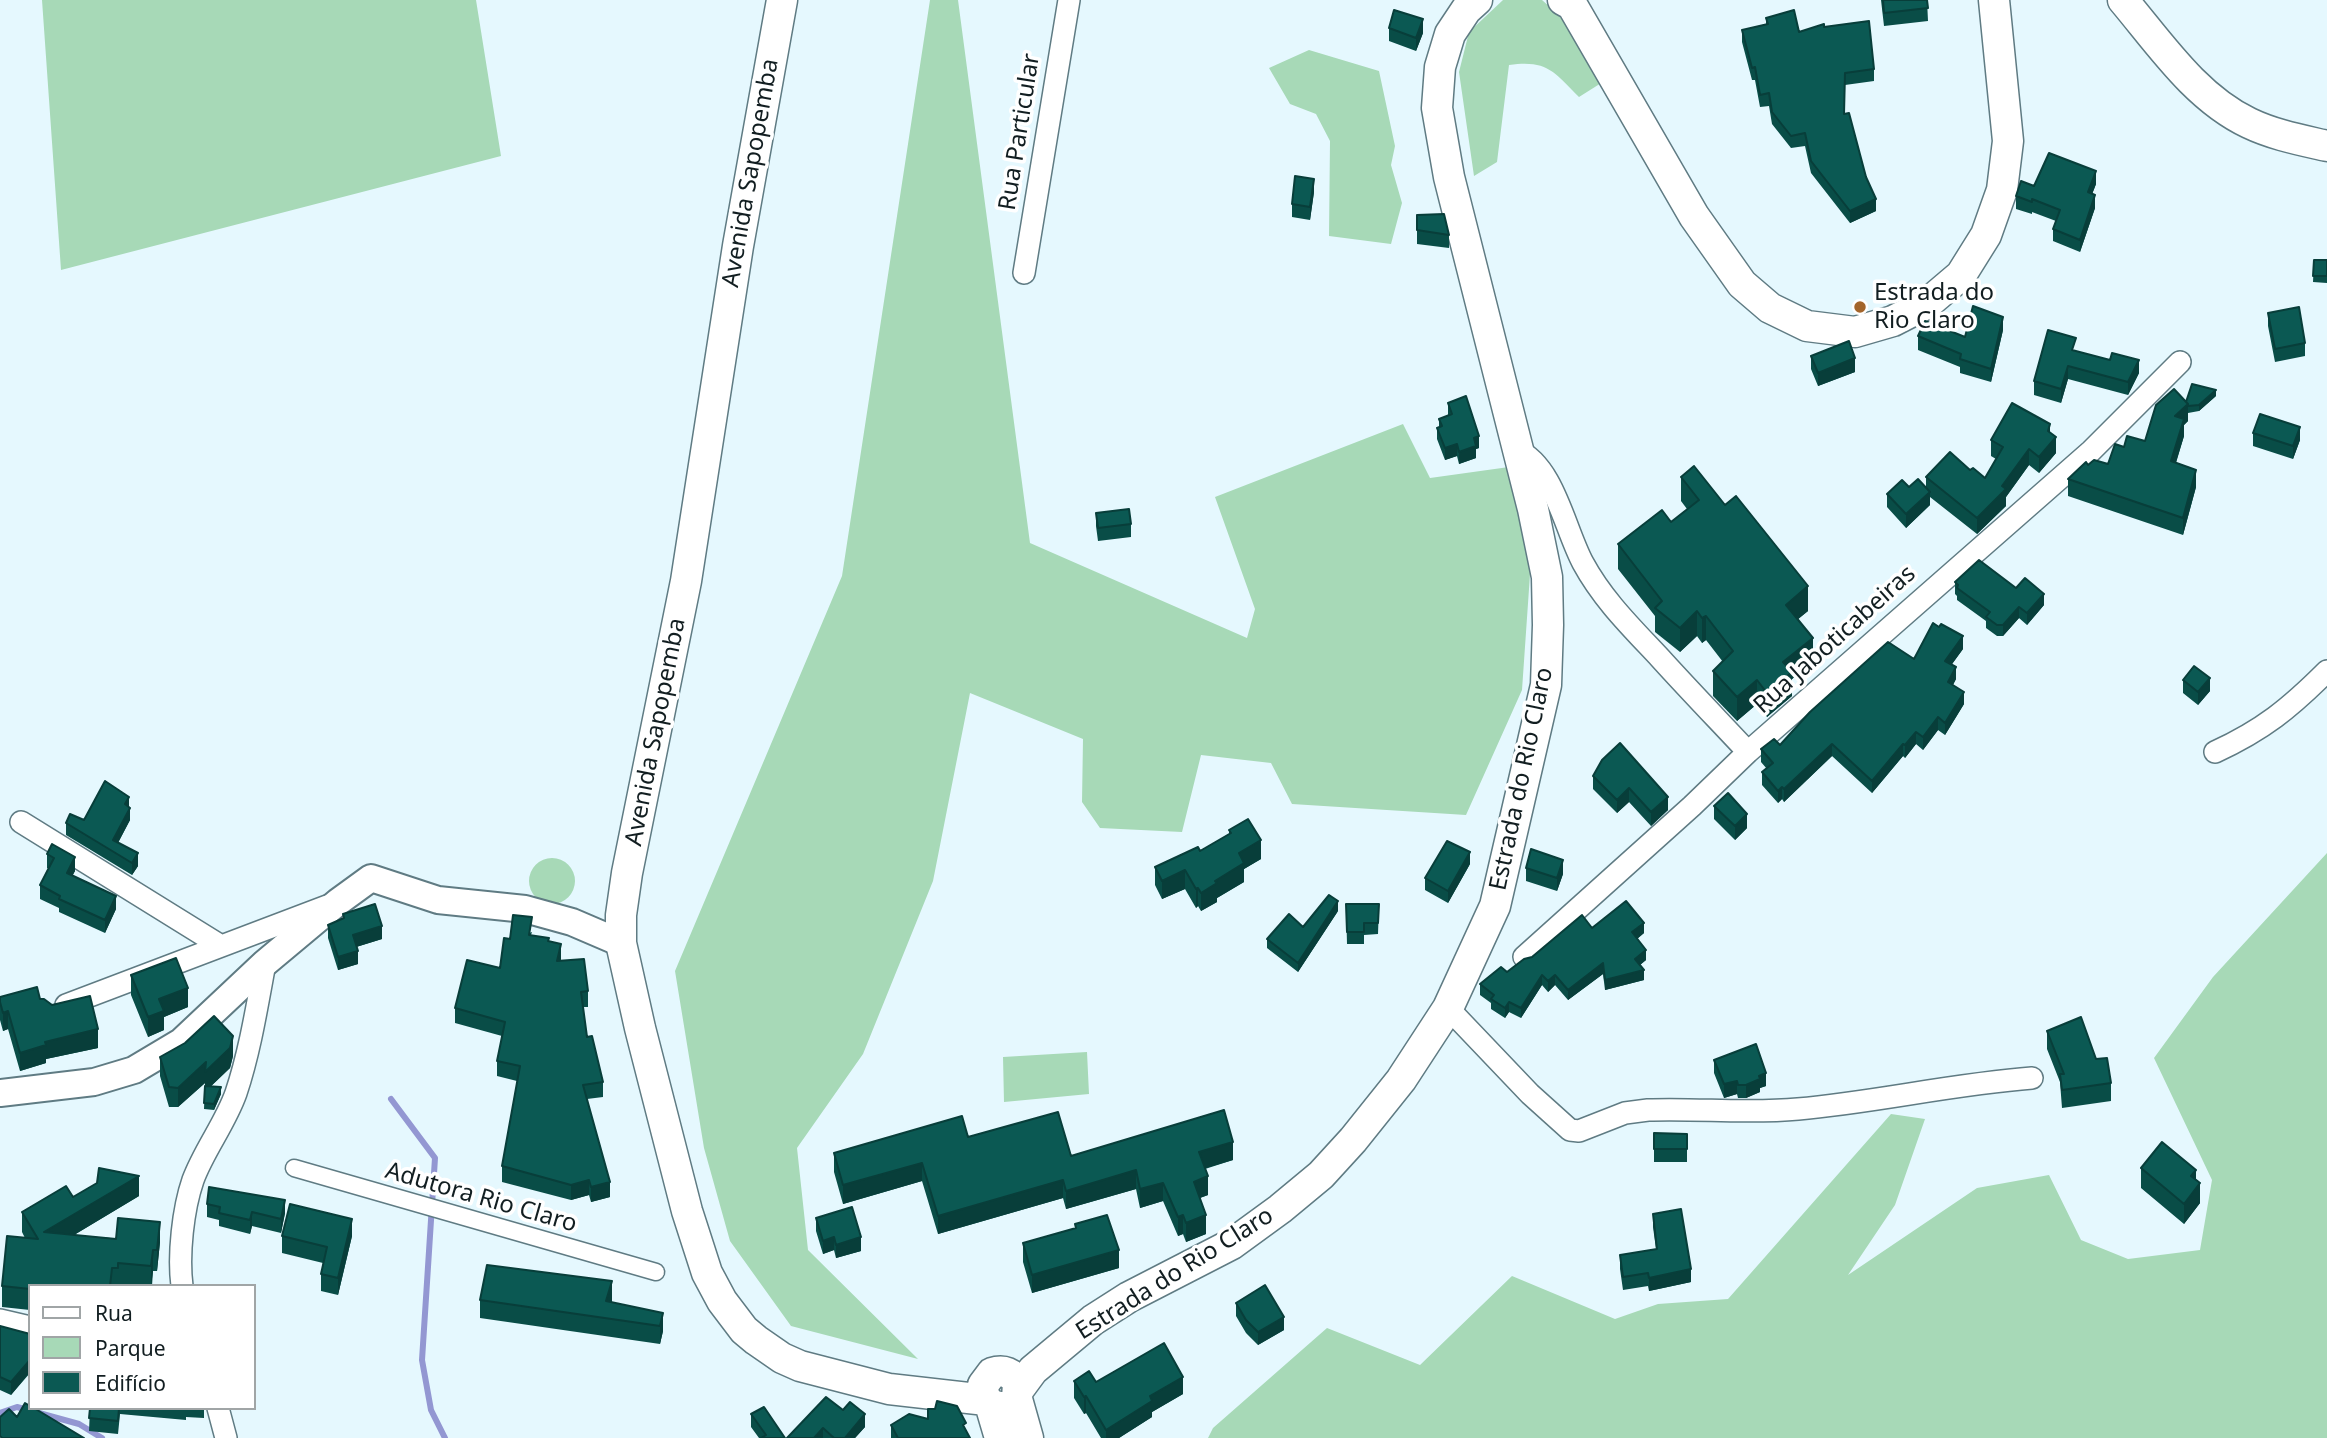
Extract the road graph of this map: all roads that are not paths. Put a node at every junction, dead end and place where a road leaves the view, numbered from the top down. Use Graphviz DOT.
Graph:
graph roads {
  1 [pos="782,0"];
  2 [pos="1069,0"];
  3 [pos="1477,0"];
  4 [pos="1563,0"];
  5 [pos="1994,0"];
  6 [pos="2123,0"];
  7 [pos="2327,146"];
  8 [pos="1024,273"];
  9 [pos="2180,362"];
  10 [pos="1517,450"];
  11 [pos="2327,671"];
  12 [pos="1748,752"];
  13 [pos="2215,752"];
  14 [pos="21,822"];
  15 [pos="338,902"];
  16 [pos="621,943"];
  17 [pos="221,946"];
  18 [pos="1524,957"];
  19 [pos="265,963"];
  20 [pos="1448,1008"];
  21 [pos="54,1010"];
  22 [pos="2032,1077"];
  23 [pos="0,1093"];
  24 [pos="294,1168"];
  25 [pos="656,1272"];
  26 [pos="182,1284"];
  27 [pos="0,1320"];
  28 [pos="28,1327"];
  29 [pos="1000,1390"];
  30 [pos="219,1410"];
  31 [pos="226,1438"];
  32 [pos="1000,1438"];
  33 [pos="1028,1438"];
  1 -- 16 [label="main road, Avenida Sapopemba"];
  2 -- 8 [label="street, Rua Particular"];
  3 -- 10 [label="main road, Estrada do Rio Claro"];
  4 -- 5 [label="main road"];
  6 -- 7 [label="main road"];
  9 -- 12 [label="street, Rua Jaboticabeiras"];
  10 -- 12 [label="street"];
  10 -- 20 [label="main road, Estrada do Rio Claro"];
  11 -- 13 [label="street"];
  12 -- 18 [label="street, Rua Jaboticabeiras"];
  14 -- 17 [label="street"];
  15 -- 16 [label="street"];
  15 -- 17 [label="street"];
  15 -- 19 [label="street"];
  16 -- 29 [label="main road, Avenida Sapopemba"];
  17 -- 21 [label="street"];
  19 -- 23 [label="street"];
  19 -- 26 [label="street"];
  20 -- 22 [label="street"];
  20 -- 29 [label="main road, Estrada do Rio Claro"];
  24 -- 25 [label="street, Adutora Rio Claro"];
  27 -- 28 [label="street"];
  29 -- 32 [label="main road"];
  29 -- 33 [label="main road"];
  30 -- 31 [label="street"];
}
